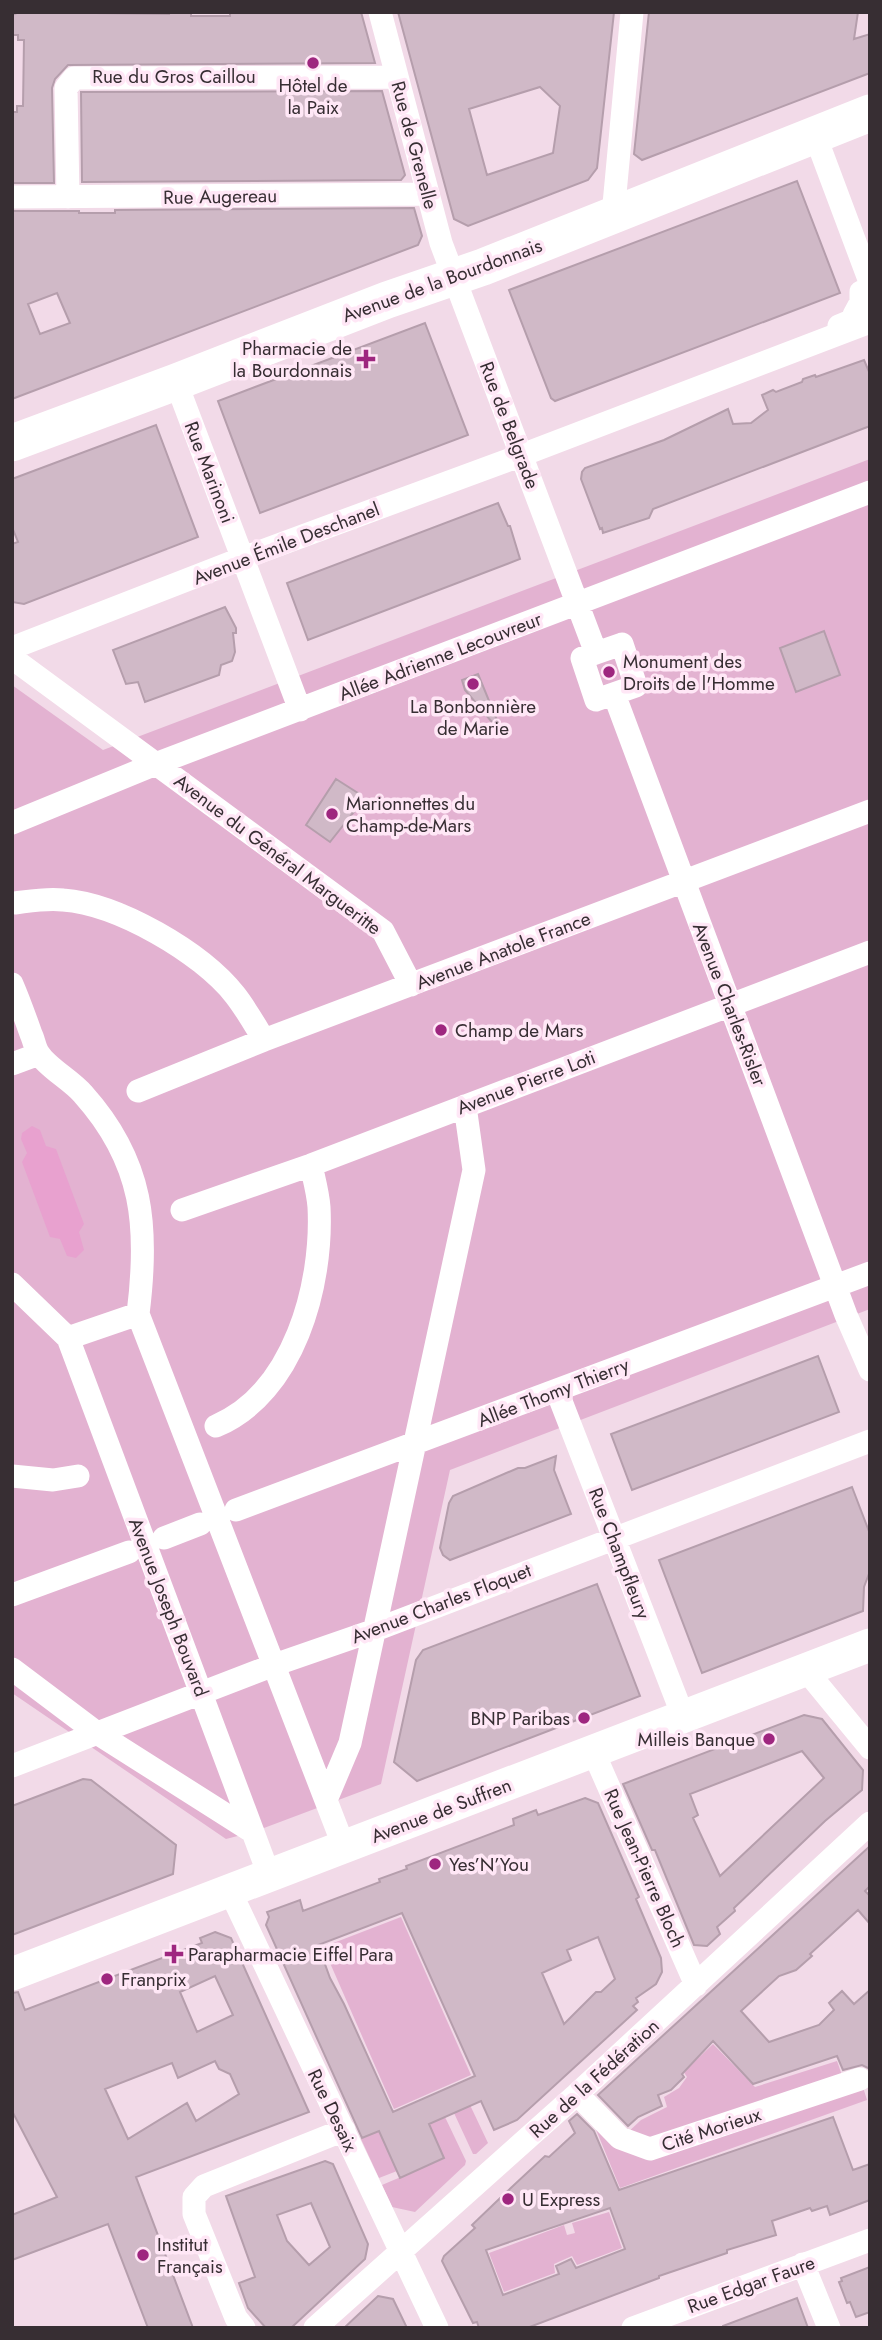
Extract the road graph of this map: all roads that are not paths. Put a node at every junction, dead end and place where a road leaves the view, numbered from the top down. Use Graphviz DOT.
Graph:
graph roads {
  1 [pos="380,12"];
  2 [pos="632,12"];
  3 [pos="396,76"];
  4 [pos="870,113"];
  5 [pos="815,135"];
  6 [pos="428,194"];
  7 [pos="12,197"];
  8 [pos="68,197"];
  9 [pos="613,215"];
  10 [pos="453,277"];
  11 [pos="870,282"];
  12 [pos="870,288"];
  13 [pos="870,322"];
  14 [pos="870,340"];
  15 [pos="176,382"];
  16 [pos="560,441"];
  17 [pos="12,443"];
  18 [pos="522,455"];
  19 [pos="870,492"];
  20 [pos="243,558"];
  21 [pos="577,604"];
  22 [pos="12,648"];
  23 [pos="596,653"];
  24 [pos="12,658"];
  25 [pos="614,694"];
  26 [pos="300,710"];
  27 [pos="158,763"];
  28 [pos="870,811"];
  29 [pos="12,823"];
  30 [pos="684,882"];
  31 [pos="15,903"];
  32 [pos="870,952"];
  33 [pos="12,984"];
  34 [pos="411,985"];
  35 [pos="730,1004"];
  36 [pos="264,1040"];
  37 [pos="39,1054"];
  38 [pos="12,1064"];
  39 [pos="138,1091"];
  40 [pos="465,1106"];
  41 [pos="311,1165"];
  42 [pos="182,1210"];
  43 [pos="870,1273"];
  44 [pos="12,1284"];
  45 [pos="836,1286"];
  46 [pos="138,1314"];
  47 [pos="68,1338"];
  48 [pos="870,1370"];
  49 [pos="556,1391"];
  50 [pos="216,1426"];
  51 [pos="870,1441"];
  52 [pos="414,1444"];
  53 [pos="12,1476"];
  54 [pos="78,1476"];
  55 [pos="236,1510"];
  56 [pos="200,1524"];
  57 [pos="613,1537"];
  58 [pos="164,1538"];
  59 [pos="129,1552"];
  60 [pos="12,1595"];
  61 [pos="375,1630"];
  62 [pos="870,1645"];
  63 [pos="274,1665"];
  64 [pos="12,1669"];
  65 [pos="805,1669"];
  66 [pos="202,1694"];
  67 [pos="683,1716"];
  68 [pos="97,1733"];
  69 [pos="870,1748"];
  70 [pos="593,1751"];
  71 [pos="12,1766"];
  72 [pos="326,1800"];
  73 [pos="870,1823"];
  74 [pos="253,1832"];
  75 [pos="344,1847"];
  76 [pos="270,1875"];
  77 [pos="230,1891"];
  78 [pos="12,1974"];
  79 [pos="696,1985"];
  80 [pos="860,2078"];
  81 [pos="577,2094"];
  82 [pos="344,2130"];
  83 [pos="870,2240"];
  84 [pos="401,2250"];
  85 [pos="803,2264"];
  86 [pos="244,2328"];
  87 [pos="315,2328"];
  88 [pos="437,2328"];
  89 [pos="633,2328"];
  90 [pos="829,2328"];
  1 -- 3 [label="street, Rue de Grenelle"];
  2 -- 9 [label="street"];
  3 -- 6 [label="street, Rue de Grenelle"];
  3 -- 8 [label="street, Rue du Gros Caillou"];
  4 -- 5 [label="main road, Avenue de la Bourdonnais"];
  5 -- 9 [label="main road, Avenue de la Bourdonnais"];
  5 -- 11 [label="street"];
  6 -- 8 [label="street, Rue Augereau"];
  6 -- 10 [label="street, Rue de Grenelle"];
  7 -- 8 [label="street, Rue Augereau"];
  9 -- 10 [label="main road, Avenue de la Bourdonnais"];
  10 -- 15 [label="main road, Avenue de la Bourdonnais"];
  10 -- 18 [label="street, Rue de Belgrade"];
  12 -- 16 [label="street, Avenue Émile Deschanel"];
  13 -- 16 [label="street, Avenue Émile Deschanel"];
  14 -- 16 [label="street, Avenue Émile Deschanel"];
  15 -- 17 [label="main road, Avenue de la Bourdonnais"];
  15 -- 20 [label="street, Rue Marinoni"];
  16 -- 18 [label="street, Avenue Émile Deschanel"];
  18 -- 20 [label="street, Avenue Émile Deschanel"];
  18 -- 21 [label="street, Rue de Belgrade"];
  19 -- 21 [label="street, Allée Adrienne Lecouvreur"];
  20 -- 22 [label="street, Avenue Émile Deschanel"];
  20 -- 26 [label="street, Rue Marinoni"];
  21 -- 23 [label="street"];
  21 -- 26 [label="street, Allée Adrienne Lecouvreur"];
  23 -- 25 [label="street"];
  23 -- 25 [label="street"];
  24 -- 27 [label="street, Avenue du Général Margueritte"];
  25 -- 30 [label="street, Avenue Charles-Risler"];
  26 -- 27 [label="street, Allée Adrienne Lecouvreur"];
  27 -- 29 [label="street, Allée Adrienne Lecouvreur"];
  27 -- 34 [label="street, Avenue du Général Margueritte"];
  28 -- 30 [label="street, Avenue Anatole France"];
  30 -- 34 [label="street, Avenue Anatole France"];
  30 -- 35 [label="street, Avenue Charles-Risler"];
  31 -- 36 [label="street"];
  32 -- 35 [label="street, Avenue Pierre Loti"];
  33 -- 37 [label="street"];
  34 -- 36 [label="street, Avenue Anatole France"];
  35 -- 40 [label="street, Avenue Pierre Loti"];
  35 -- 45 [label="street, Avenue Charles-Risler"];
  36 -- 39 [label="street, Avenue Anatole France"];
  37 -- 38 [label="street"];
  37 -- 46 [label="street"];
  40 -- 41 [label="street, Avenue Pierre Loti"];
  40 -- 52 [label="street"];
  41 -- 42 [label="street, Avenue Pierre Loti"];
  41 -- 50 [label="street"];
  43 -- 45 [label="street, Allée Thomy Thierry"];
  44 -- 47 [label="street"];
  45 -- 48 [label="street, Avenue Charles-Risler"];
  45 -- 49 [label="street, Allée Thomy Thierry"];
  46 -- 47 [label="street"];
  46 -- 63 [label="street"];
  47 -- 66 [label="street, Avenue Joseph Bouvard"];
  49 -- 52 [label="street, Allée Thomy Thierry"];
  49 -- 57 [label="street, Rue Champfleury"];
  51 -- 57 [label="street, Avenue Charles Floquet"];
  52 -- 55 [label="street, Allée Thomy Thierry"];
  52 -- 61 [label="street"];
  53 -- 54 [label="street"];
  56 -- 58 [label="street"];
  57 -- 61 [label="street, Avenue Charles Floquet"];
  57 -- 67 [label="street, Rue Champfleury"];
  59 -- 60 [label="street"];
  61 -- 63 [label="street, Avenue Charles Floquet"];
  61 -- 72 [label="street"];
  62 -- 65 [label="main road, Avenue de Suffren"];
  63 -- 66 [label="street, Avenue Charles Floquet"];
  63 -- 72 [label="street"];
  64 -- 68 [label="street"];
  65 -- 67 [label="main road, Avenue de Suffren"];
  65 -- 69 [label="street"];
  66 -- 68 [label="street, Avenue Charles Floquet"];
  66 -- 74 [label="street, Avenue Joseph Bouvard"];
  67 -- 70 [label="main road, Avenue de Suffren"];
  68 -- 71 [label="street, Avenue Charles Floquet"];
  68 -- 74 [label="street"];
  70 -- 75 [label="main road, Avenue de Suffren"];
  70 -- 79 [label="street, Rue Jean-Pierre Bloch"];
  72 -- 75 [label="street"];
  73 -- 79 [label="street, Rue de la Fédération"];
  74 -- 76 [label="street, Avenue Joseph Bouvard"];
  75 -- 76 [label="main road, Avenue de Suffren"];
  76 -- 77 [label="main road, Avenue de Suffren"];
  77 -- 78 [label="main road, Avenue de Suffren"];
  77 -- 82 [label="street, Rue Desaix"];
  79 -- 81 [label="street, Rue de la Fédération"];
  80 -- 81 [label="street, Cité Morieux"];
  81 -- 84 [label="street, Rue de la Fédération"];
  82 -- 84 [label="street, Rue Desaix"];
  82 -- 86 [label="street"];
  83 -- 85 [label="street, Rue Edgar Faure"];
  84 -- 87 [label="street, Rue de la Fédération"];
  84 -- 88 [label="street, Rue Desaix"];
  85 -- 89 [label="street, Rue Edgar Faure"];
  85 -- 90 [label="street"];
}
